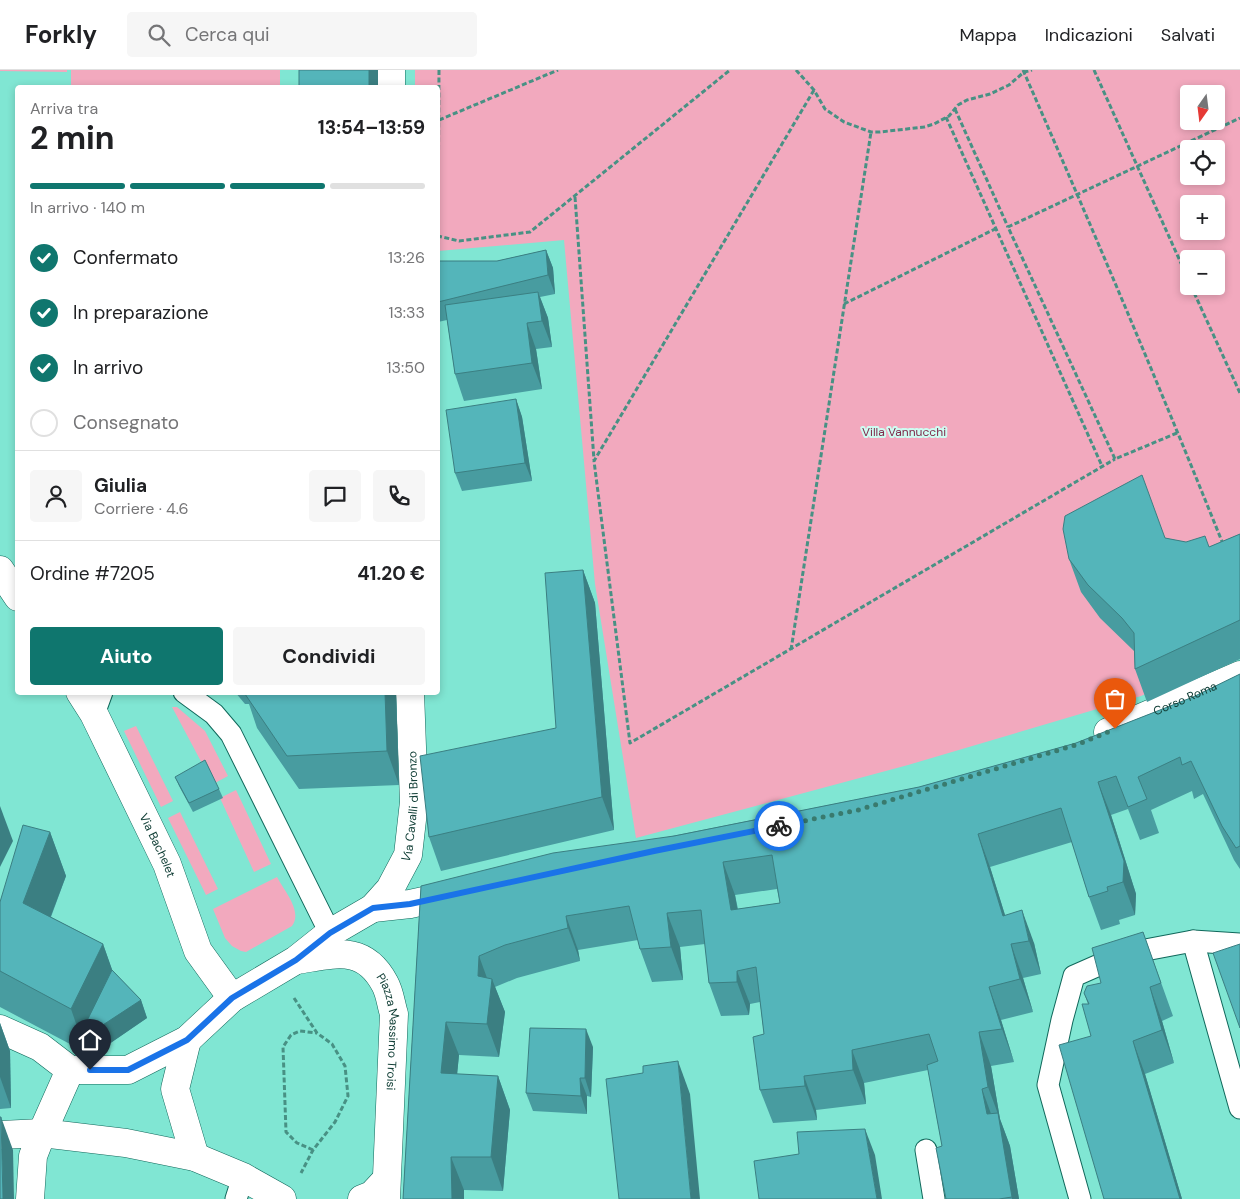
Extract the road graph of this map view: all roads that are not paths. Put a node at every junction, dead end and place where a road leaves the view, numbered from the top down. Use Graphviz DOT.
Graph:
graph roads {
  1 [pos="391,70"];
  2 [pos="391,85"];
  3 [pos="0,570"];
  4 [pos="15,592"];
  5 [pos="1240,674"];
  6 [pos="188,695"];
  7 [pos="410,695"];
  8 [pos="92,700"];
  9 [pos="1088,740"];
  10 [pos="478,889"];
  11 [pos="373,908"];
  12 [pos="330,933"];
  13 [pos="1193,941"];
  14 [pos="1240,944"];
  15 [pos="287,966"];
  16 [pos="232,998"];
  17 [pos="0,1028"];
  18 [pos="187,1040"];
  19 [pos="70,1070"];
  20 [pos="1240,1108"];
  21 [pos="42,1133"];
  22 [pos="0,1135"];
  23 [pos="926,1150"];
  24 [pos="195,1158"];
  25 [pos="239,1188"];
  26 [pos="386,1190"];
  27 [pos="30,1199"];
  28 [pos="282,1199"];
  29 [pos="362,1199"];
  30 [pos="934,1199"];
  31 [pos="1080,1199"];
  1 -- 2 [label="street"];
  3 -- 4 [label="street"];
  5 -- 9 [label="street, Corso Roma"];
  6 -- 12 [label="lane"];
  7 -- 11 [label="street, Via Cavalli di Bronzo"];
  8 -- 16 [label="street, Via Bachelet"];
  10 -- 11 [label="street"];
  11 -- 12 [label="street, Piazza Massimo Troisi"];
  12 -- 15 [label="street, Piazza Massimo Troisi"];
  13 -- 14 [label="lane"];
  13 -- 20 [label="lane"];
  13 -- 31 [label="lane"];
  15 -- 16 [label="street, Piazza Massimo Troisi"];
  15 -- 26 [label="street, Piazza Massimo Troisi"];
  16 -- 18 [label="street, Piazza Massimo Troisi"];
  17 -- 19 [label="street"];
  18 -- 19 [label="street, Piazza Massimo Troisi"];
  18 -- 24 [label="street"];
  19 -- 21 [label="street"];
  21 -- 22 [label="street"];
  21 -- 24 [label="street"];
  21 -- 27 [label="street"];
  23 -- 30 [label="lane"];
  24 -- 25 [label="street"];
  25 -- 28 [label="street"];
  26 -- 29 [label="street, Piazza Massimo Troisi"];
}
